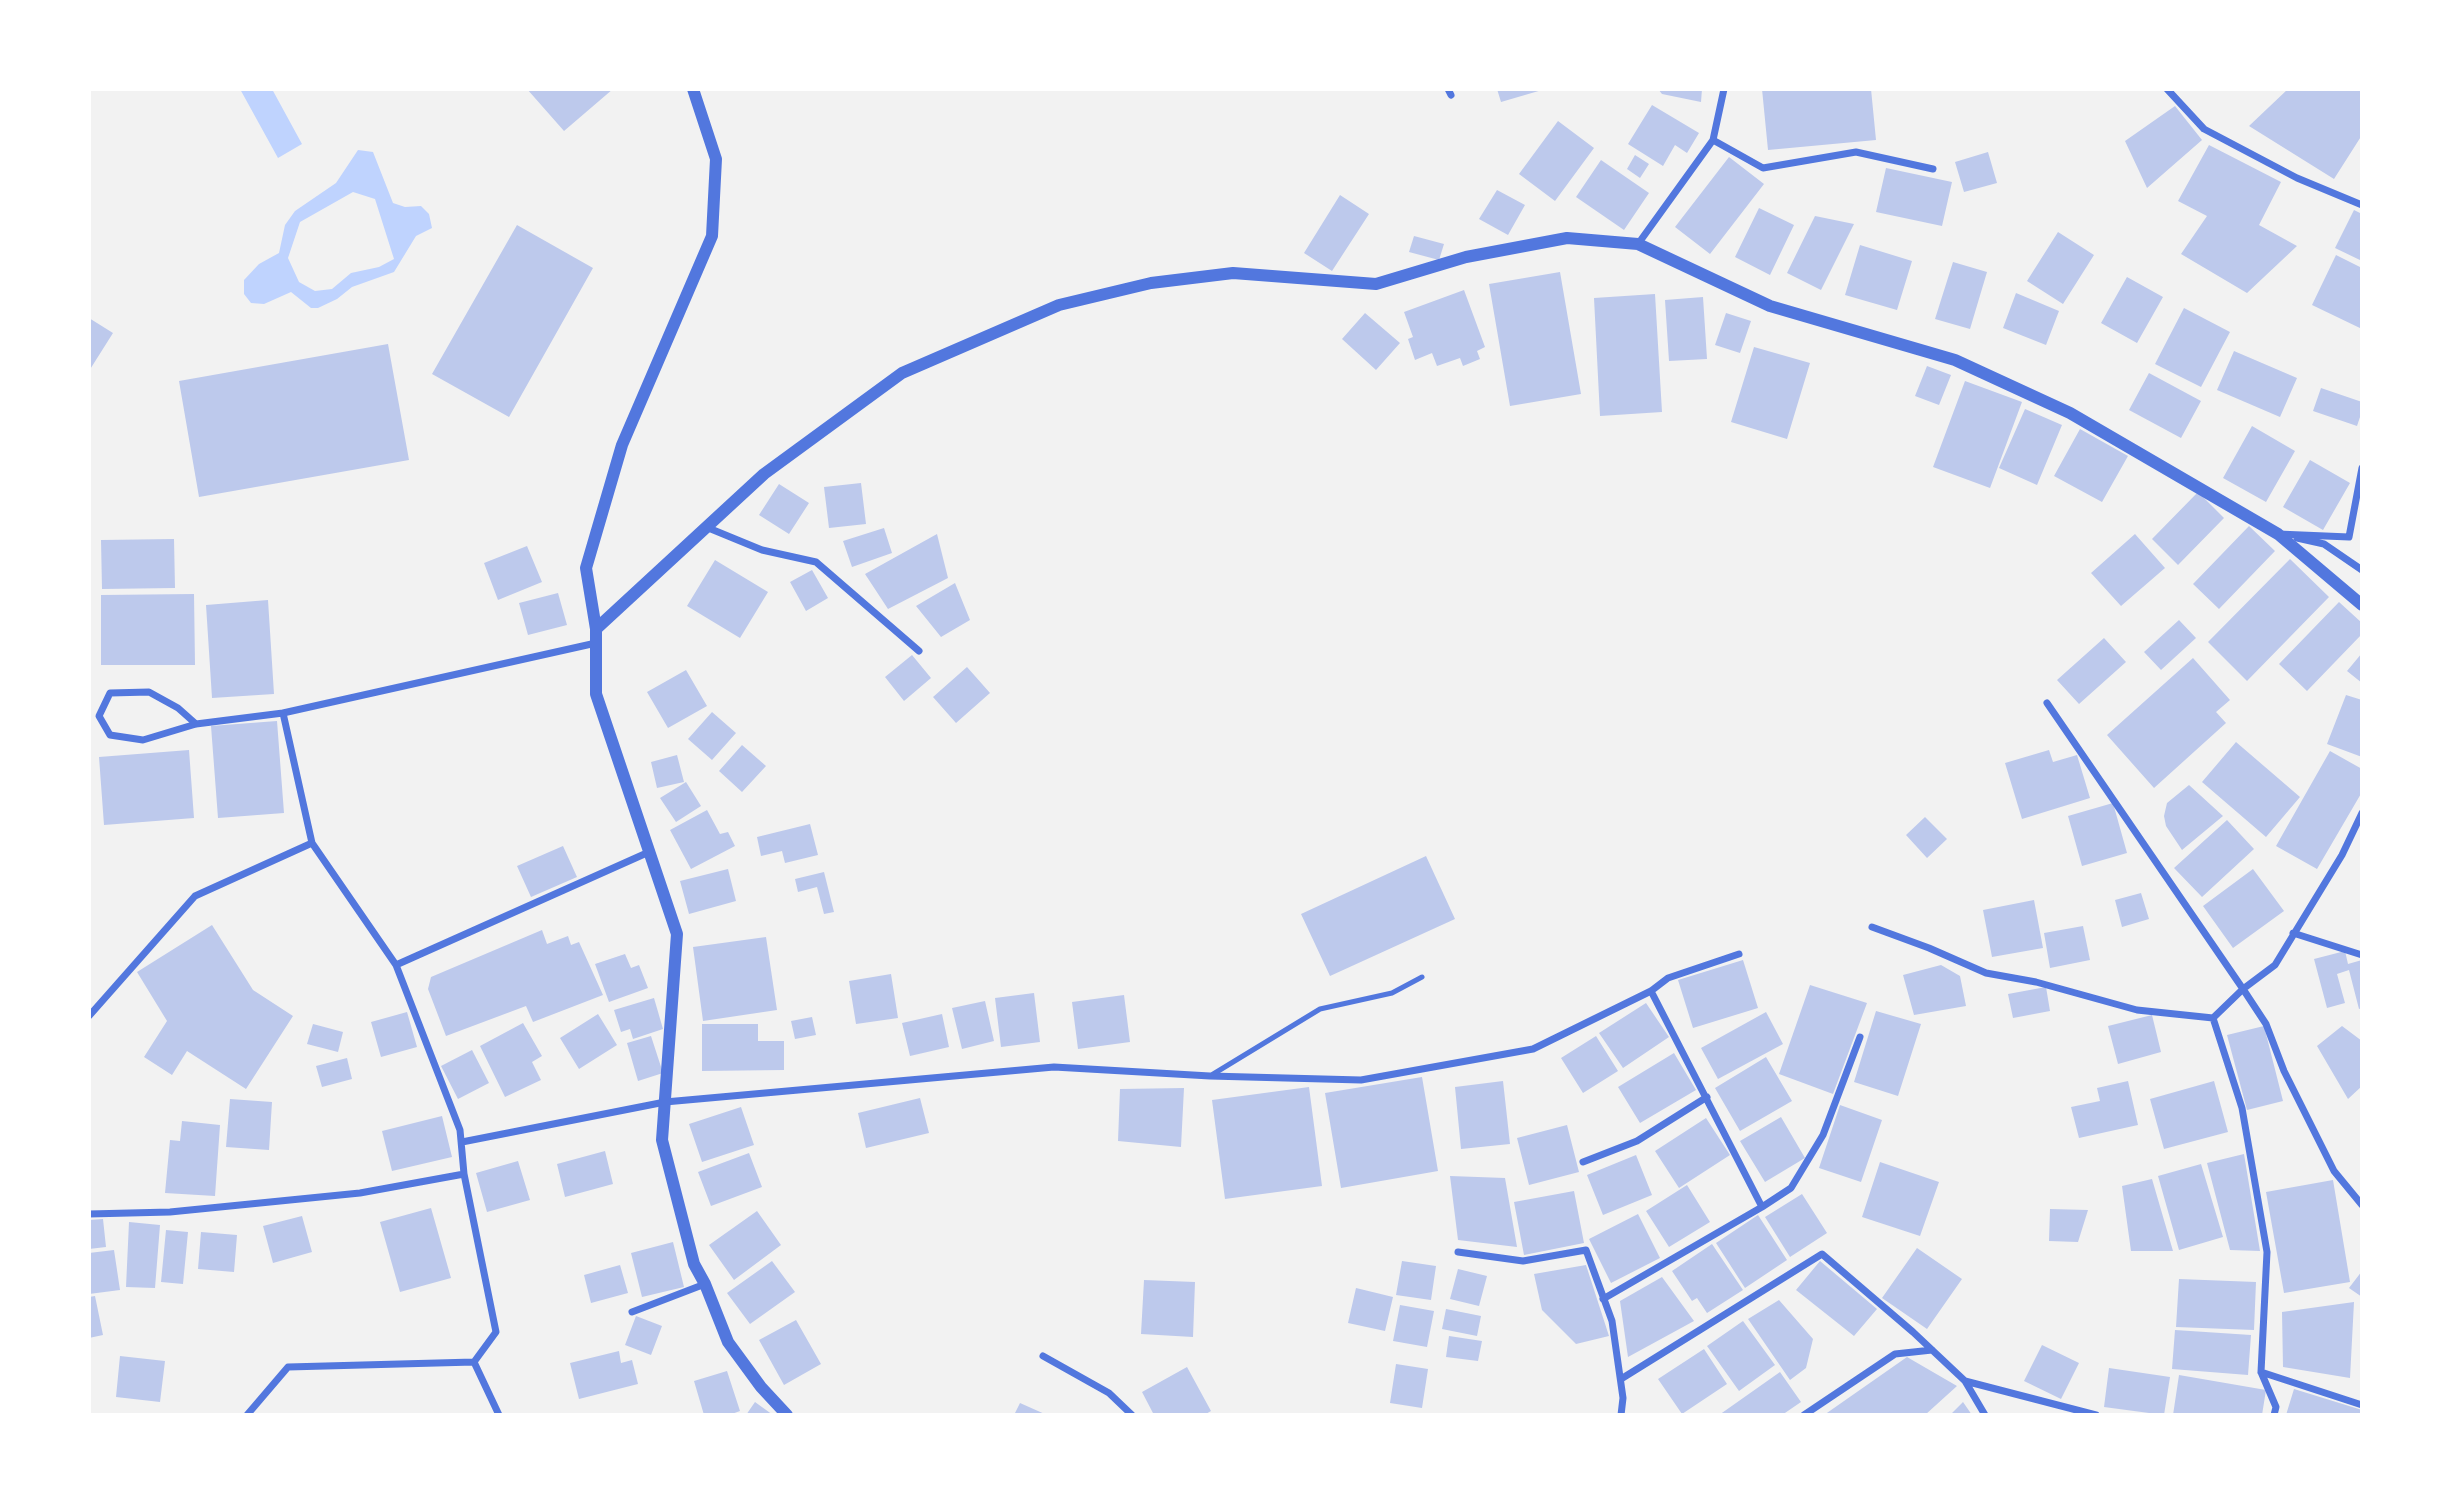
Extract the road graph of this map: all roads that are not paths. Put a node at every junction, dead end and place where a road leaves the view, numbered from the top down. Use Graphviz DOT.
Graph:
graph roads {
  1 [pos="693,89"];
  2 [pos="1724,89"];
  3 [pos="2167,89"];
  4 [pos="1713,140"];
  5 [pos="1933,169"];
  6 [pos="2362,205"];
  7 [pos="1638,244"];
  8 [pos="2362,468"];
  9 [pos="706,527"];
  10 [pos="2277,534"];
  11 [pos="2362,570"];
  12 [pos="2362,606"];
  13 [pos="596,629"];
  14 [pos="596,643"];
  15 [pos="919,651"];
  16 [pos="2047,703"];
  17 [pos="282,713"];
  18 [pos="196,724"];
  19 [pos="2362,813"];
  20 [pos="312,843"];
  21 [pos="649,852"];
  22 [pos="1872,926"];
  23 [pos="2293,933"];
  24 [pos="1739,954"];
  25 [pos="2362,955"];
  26 [pos="396,965"];
  27 [pos="1422,977"];
  28 [pos="2243,989"];
  29 [pos="1651,991"];
  30 [pos="89,1016"];
  31 [pos="2213,1018"];
  32 [pos="1860,1037"];
  33 [pos="1210,1076"];
  34 [pos="1707,1097"];
  35 [pos="665,1102"];
  36 [pos="462,1142"];
  37 [pos="1584,1162"];
  38 [pos="464,1174"];
  39 [pos="2362,1205"];
  40 [pos="1762,1207"];
  41 [pos="89,1214"];
  42 [pos="1458,1252"];
  43 [pos="705,1284"];
  44 [pos="1603,1298"];
  45 [pos="632,1312"];
  46 [pos="1931,1350"];
  47 [pos="1043,1356"];
  48 [pos="474,1362"];
  49 [pos="2261,1372"];
  50 [pos="1620,1379"];
  51 [pos="1965,1381"];
  52 [pos="2362,1405"];
  53 [pos="247,1415"];
  54 [pos="499,1415"];
  55 [pos="787,1415"];
  56 [pos="1132,1415"];
  57 [pos="1621,1415"];
  58 [pos="1804,1415"];
  59 [pos="1985,1415"];
  60 [pos="2096,1415"];
  61 [pos="2274,1415"];
  1 -- 13 [label="street"];
  2 -- 4 [label="street"];
  3 -- 6 [label="street"];
  4 -- 5 [label="street"];
  4 -- 7 [label="street"];
  7 -- 9 [label="street"];
  7 -- 10 [label="street"];
  8 -- 10 [label="street"];
  9 -- 13 [label="street"];
  9 -- 15 [label="street"];
  10 -- 11 [label="street"];
  10 -- 12 [label="street"];
  13 -- 14 [label="street"];
  14 -- 17 [label="street"];
  14 -- 21 [label="street"];
  16 -- 28 [label="street"];
  17 -- 18 [label="street"];
  17 -- 20 [label="street"];
  18 -- 18 [label="street"];
  19 -- 23 [label="street"];
  20 -- 26 [label="street"];
  20 -- 30 [label="street"];
  21 -- 26 [label="street"];
  21 -- 35 [label="street"];
  22 -- 31 [label="street"];
  23 -- 25 [label="street"];
  23 -- 28 [label="street"];
  24 -- 29 [label="street"];
  26 -- 36 [label="street"];
  27 -- 33 [label="lane"];
  28 -- 31 [label="street"];
  28 -- 39 [label="street"];
  29 -- 33 [label="street"];
  29 -- 34 [label="street"];
  31 -- 49 [label="street"];
  32 -- 40 [label="street"];
  33 -- 35 [label="street"];
  34 -- 37 [label="street"];
  34 -- 40 [label="street"];
  35 -- 36 [label="street"];
  35 -- 43 [label="street"];
  36 -- 38 [label="street"];
  38 -- 41 [label="street"];
  38 -- 48 [label="street"];
  40 -- 44 [label="street"];
  42 -- 44 [label="street"];
  43 -- 45 [label="street"];
  43 -- 55 [label="street"];
  44 -- 50 [label="street"];
  46 -- 50 [label="street"];
  46 -- 51 [label="street"];
  46 -- 58 [label="street"];
  47 -- 56 [label="street"];
  48 -- 53 [label="street"];
  48 -- 54 [label="street"];
  49 -- 52 [label="street"];
  49 -- 61 [label="street"];
  50 -- 57 [label="street"];
  51 -- 59 [label="street"];
  51 -- 60 [label="street"];
}
